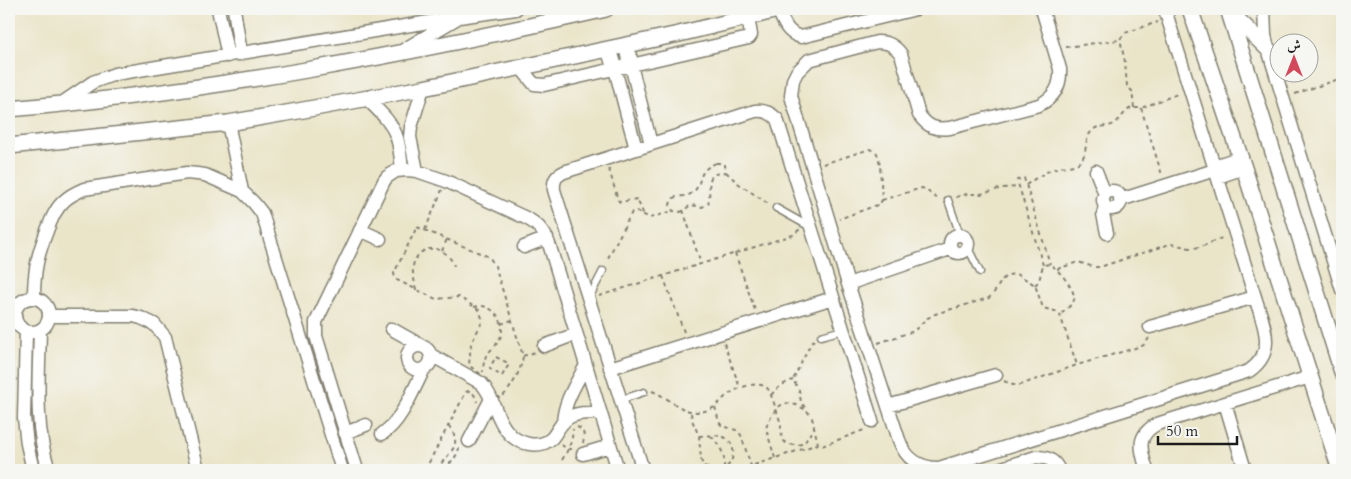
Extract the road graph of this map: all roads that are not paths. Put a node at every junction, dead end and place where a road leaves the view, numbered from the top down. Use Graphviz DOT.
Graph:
graph roads {
  1 [pos="218,9"];
  2 [pos="234,9"];
  3 [pos="516,9"];
  4 [pos="606,9"];
  5 [pos="780,9"];
  6 [pos="916,9"];
  7 [pos="1042,9"];
  8 [pos="1190,9"];
  9 [pos="1264,9"];
  10 [pos="1228,10"];
  11 [pos="1166,14"];
  12 [pos="459,17"];
  13 [pos="748,17"];
  14 [pos="626,45"];
  15 [pos="609,49"];
  16 [pos="1268,49"];
  17 [pos="398,53"];
  18 [pos="234,55"];
  19 [pos="631,65"];
  20 [pos="520,67"];
  21 [pos="614,69"];
  22 [pos="1278,82"];
  23 [pos="423,88"];
  24 [pos="366,98"];
  25 [pos="62,104"];
  26 [pos="9,109"];
  27 [pos="228,123"];
  28 [pos="651,144"];
  29 [pos="9,146"];
  30 [pos="636,149"];
  31 [pos="1242,162"];
  32 [pos="402,170"];
  33 [pos="417,171"];
  34 [pos="1216,171"];
  35 [pos="1096,172"];
  36 [pos="242,191"];
  37 [pos="948,200"];
  38 [pos="1105,200"];
  39 [pos="774,207"];
  40 [pos="807,225"];
  41 [pos="360,230"];
  42 [pos="1107,233"];
  43 [pos="960,235"];
  44 [pos="547,238"];
  45 [pos="380,239"];
  46 [pos="524,247"];
  47 [pos="968,248"];
  48 [pos="950,249"];
  49 [pos="1339,266"];
  50 [pos="603,271"];
  51 [pos="980,272"];
  52 [pos="848,284"];
  53 [pos="1342,290"];
  54 [pos="34,297"];
  55 [pos="1256,297"];
  56 [pos="833,298"];
  57 [pos="588,300"];
  58 [pos="11,314"];
  59 [pos="49,316"];
  60 [pos="1150,327"];
  61 [pos="392,329"];
  62 [pos="40,330"];
  63 [pos="844,330"];
  64 [pos="26,331"];
  65 [pos="576,334"];
  66 [pos="819,337"];
  67 [pos="544,346"];
  68 [pos="427,351"];
  69 [pos="586,365"];
  70 [pos="610,368"];
  71 [pos="424,369"];
  72 [pos="1342,372"];
  73 [pos="996,375"];
  74 [pos="1310,377"];
  75 [pos="646,391"];
  76 [pos="491,399"];
  77 [pos="620,400"];
  78 [pos="1225,403"];
  79 [pos="888,406"];
  80 [pos="600,413"];
  81 [pos="872,421"];
  82 [pos="562,423"];
  83 [pos="366,425"];
  84 [pos="345,432"];
  85 [pos="382,434"];
  86 [pos="469,441"];
  87 [pos="610,446"];
  88 [pos="579,450"];
  89 [pos="33,470"];
  90 [pos="48,470"];
  91 [pos="198,470"];
  92 [pos="342,470"];
  93 [pos="357,470"];
  94 [pos="618,470"];
  95 [pos="643,470"];
  96 [pos="996,470"];
  97 [pos="1058,470"];
  98 [pos="1147,470"];
  99 [pos="1245,470"];
  100 [pos="1340,470"];
  1 -- 18 [label="street"];
  2 -- 18 [label="street"];
  3 -- 12 [label="street"];
  4 -- 17 [label="street"];
  5 -- 6 [label="street"];
  5 -- 13 [label="street"];
  7 -- 52 [label="street"];
  8 -- 31 [label="street"];
  9 -- 16 [label="street"];
  10 -- 16 [label="street"];
  10 -- 72 [label="street"];
  11 -- 34 [label="street"];
  12 -- 17 [label="street"];
  12 -- 18 [label="street"];
  13 -- 14 [label="street"];
  13 -- 19 [label="street"];
  14 -- 15 [label="street"];
  14 -- 19 [label="street"];
  15 -- 20 [label="street"];
  15 -- 21 [label="street"];
  17 -- 25 [label="street"];
  18 -- 25 [label="street"];
  19 -- 21 [label="street"];
  19 -- 28 [label="street"];
  20 -- 21 [label="street"];
  20 -- 23 [label="street"];
  21 -- 30 [label="street"];
  22 -- 49 [label="street"];
  23 -- 24 [label="street"];
  23 -- 33 [label="street"];
  24 -- 27 [label="street"];
  24 -- 32 [label="street"];
  25 -- 26 [label="street"];
  27 -- 29 [label="street"];
  27 -- 36 [label="street"];
  28 -- 30 [label="street"];
  28 -- 40 [label="street"];
  30 -- 57 [label="street"];
  31 -- 34 [label="street"];
  31 -- 74 [label="street"];
  32 -- 33 [label="street"];
  32 -- 41 [label="street"];
  33 -- 44 [label="street"];
  34 -- 38 [label="street"];
  34 -- 55 [label="street"];
  35 -- 38 [label="street"];
  36 -- 54 [label="street"];
  36 -- 92 [label="street"];
  37 -- 43 [label="lane"];
  38 -- 42 [label="street"];
  39 -- 40 [label="lane"];
  40 -- 56 [label="street"];
  41 -- 45 [label="street"];
  41 -- 84 [label="street"];
  43 -- 47 [label="street"];
  43 -- 48 [label="street"];
  44 -- 46 [label="street"];
  44 -- 65 [label="street"];
  47 -- 48 [label="street"];
  47 -- 51 [label="lane"];
  48 -- 52 [label="street"];
  49 -- 53 [label="street"];
  50 -- 57 [label="lane"];
  52 -- 79 [label="street"];
  54 -- 58 [label="street"];
  54 -- 59 [label="street"];
  55 -- 60 [label="street"];
  55 -- 79 [label="street"];
  56 -- 63 [label="street"];
  56 -- 70 [label="street"];
  57 -- 70 [label="street"];
  58 -- 64 [label="street"];
  59 -- 62 [label="street"];
  59 -- 91 [label="street"];
  61 -- 68 [label="street"];
  62 -- 64 [label="street"];
  62 -- 90 [label="street"];
  63 -- 66 [label="lane"];
  63 -- 81 [label="street"];
  64 -- 89 [label="street"];
  65 -- 67 [label="street"];
  65 -- 69 [label="street"];
  68 -- 71 [label="street"];
  68 -- 71 [label="street"];
  68 -- 76 [label="street"];
  69 -- 80 [label="street"];
  69 -- 82 [label="street"];
  70 -- 77 [label="street"];
  71 -- 85 [label="street"];
  73 -- 79 [label="street"];
  74 -- 78 [label="street"];
  74 -- 100 [label="street"];
  75 -- 77 [label="lane"];
  76 -- 82 [label="street"];
  76 -- 86 [label="street"];
  77 -- 95 [label="street"];
  78 -- 98 [label="street"];
  78 -- 99 [label="street"];
  80 -- 82 [label="street"];
  80 -- 87 [label="street"];
  83 -- 84 [label="street"];
  84 -- 93 [label="street"];
  87 -- 88 [label="street"];
  87 -- 94 [label="street"];
  96 -- 97 [label="street"];
}
